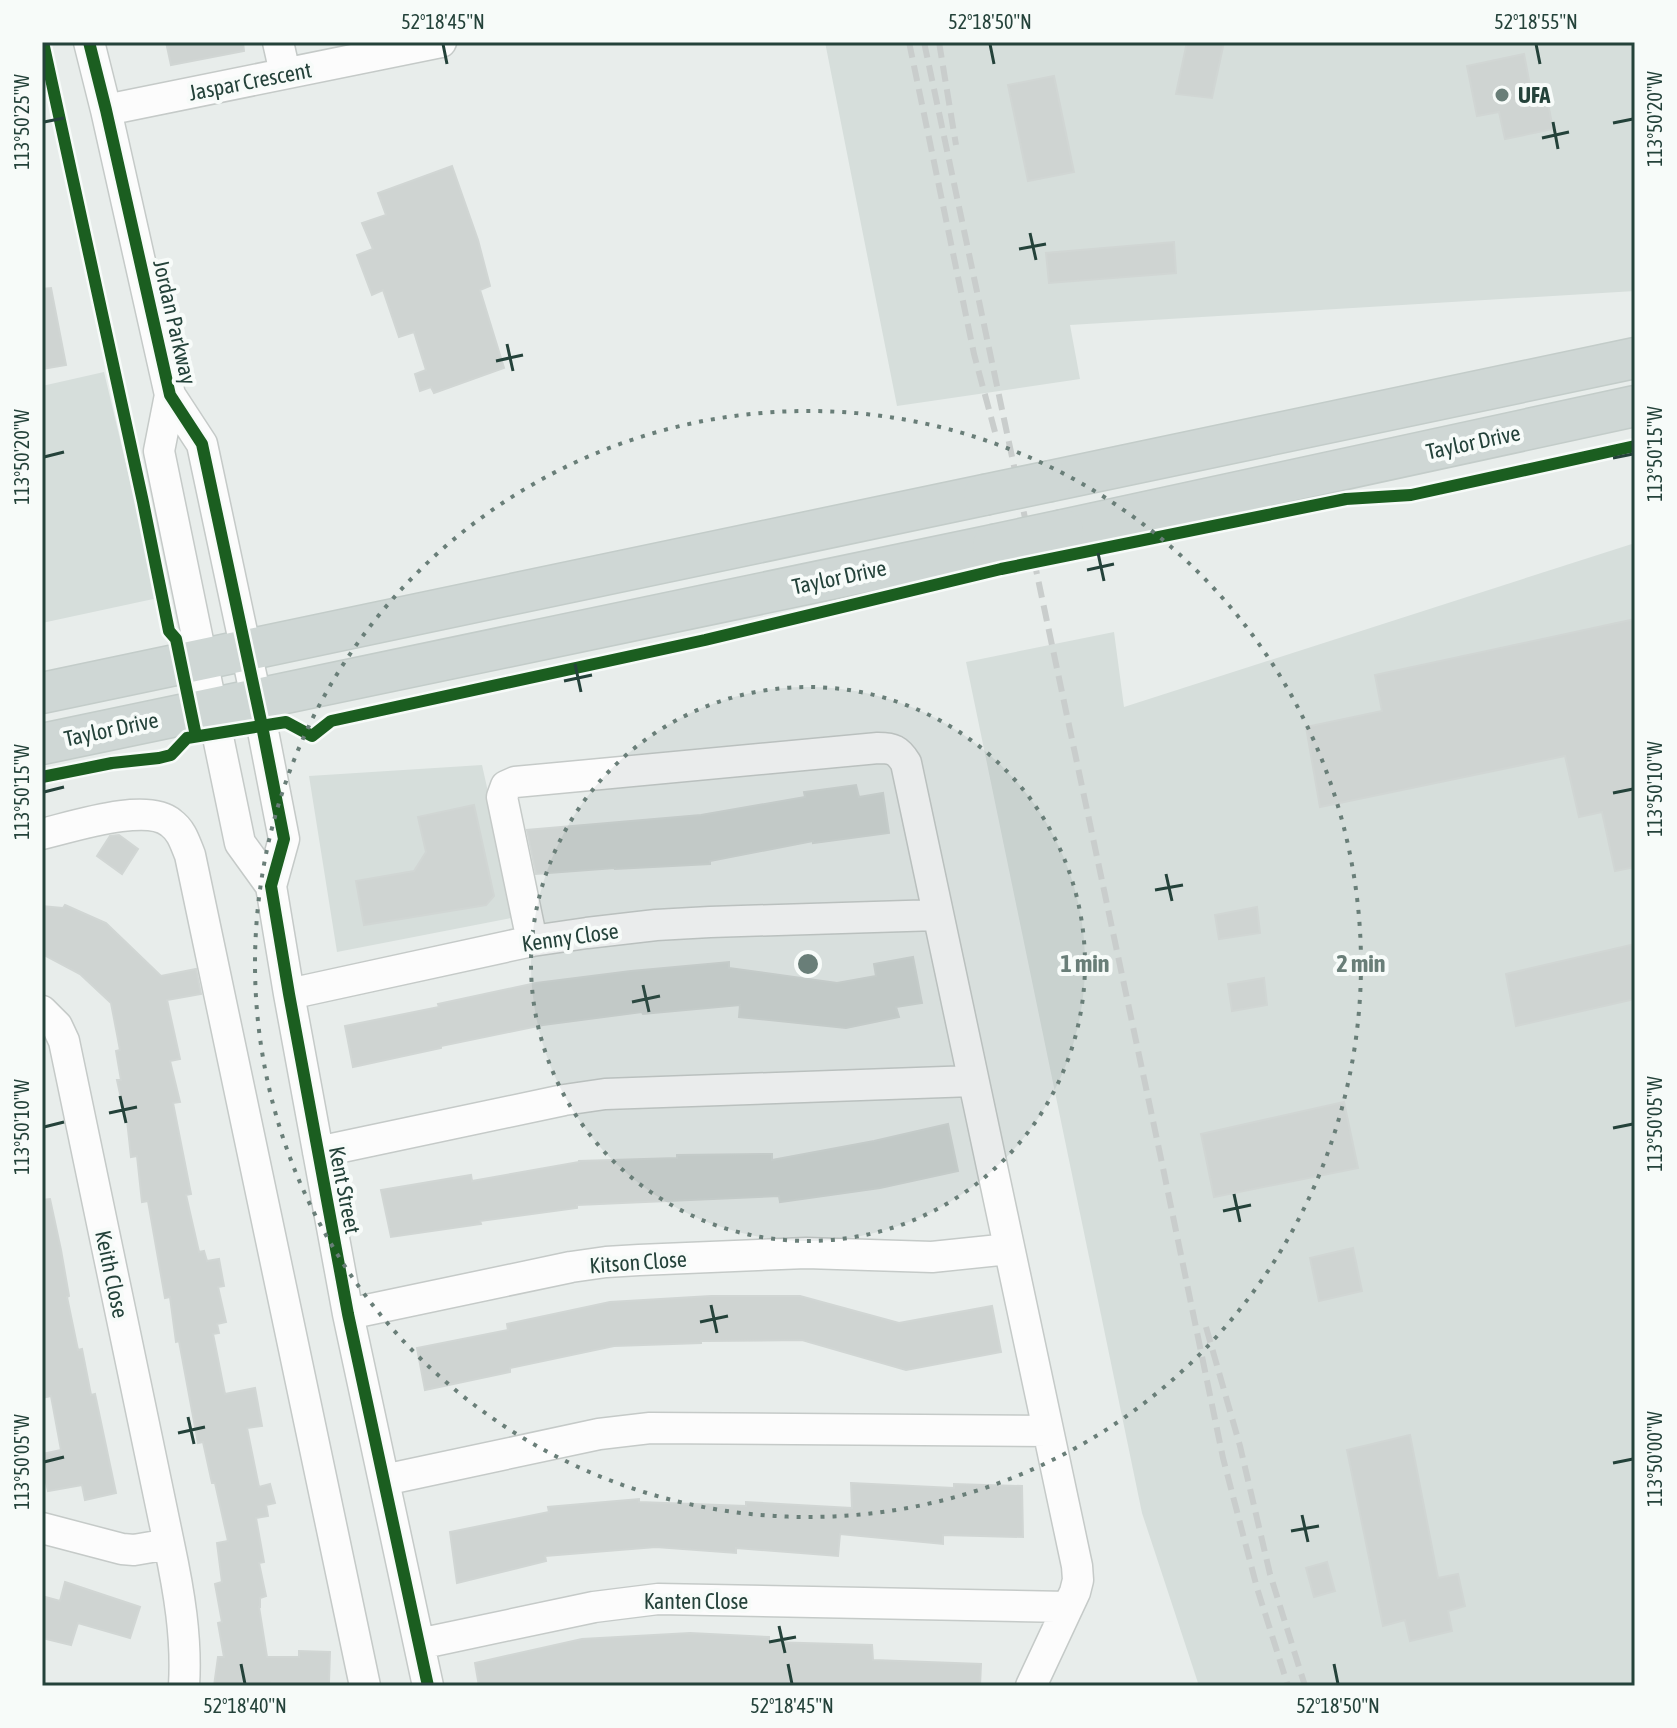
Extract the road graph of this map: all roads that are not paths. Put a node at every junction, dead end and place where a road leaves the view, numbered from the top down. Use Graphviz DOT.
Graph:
graph roads {
  1 [pos="89,42"];
  2 [pos="278,42"];
  3 [pos="441,42"];
  4 [pos="285,73"];
  5 [pos="106,110"];
  6 [pos="1635,358"];
  7 [pos="170,395"];
  8 [pos="1635,406"];
  9 [pos="245,651"];
  10 [pos="202,660"];
  11 [pos="42,693"];
  12 [pos="256,699"];
  13 [pos="212,708"];
  14 [pos="42,744"];
  15 [pos="42,834"];
  16 [pos="271,886"];
  17 [pos="938,915"];
  18 [pos="532,941"];
  19 [pos="289,994"];
  20 [pos="42,1011"];
  21 [pos="973,1081"];
  22 [pos="318,1152"];
  23 [pos="1009,1249"];
  24 [pos="348,1314"];
  25 [pos="1048,1431"];
  26 [pos="384,1480"];
  27 [pos="42,1528"];
  28 [pos="169,1544"];
  29 [pos="1068,1607"];
  30 [pos="419,1644"];
  31 [pos="184,1686"];
  32 [pos="365,1686"];
  33 [pos="428,1686"];
  34 [pos="1031,1686"];
  1 -- 5 [label="street, Jordan Parkway"];
  2 -- 4 [label="street"];
  3 -- 4 [label="street, Jaspar Crescent"];
  4 -- 5 [label="street, Jaspar Crescent"];
  5 -- 7 [label="street, Jordan Parkway"];
  6 -- 9 [label="main road, bridge"];
  7 -- 9 [label="street, Jordan Parkway"];
  7 -- 10 [label="street, Jordan Parkway"];
  8 -- 12 [label="main road, Taylor Drive, bridge"];
  9 -- 10 [label="main road"];
  9 -- 12 [label="street, Jordan Parkway"];
  10 -- 11 [label="main road"];
  10 -- 13 [label="street, Jordan Parkway"];
  12 -- 13 [label="main road, Taylor Drive"];
  12 -- 16 [label="street, Kent Street"];
  13 -- 14 [label="main road, Taylor Drive"];
  13 -- 16 [label="street, Kent Street"];
  15 -- 32 [label="street"];
  16 -- 19 [label="street, Kent Street"];
  17 -- 18 [label="street, Kenny Close"];
  17 -- 18 [label="street"];
  17 -- 21 [label="street"];
  18 -- 19 [label="street, Kenny Close"];
  19 -- 22 [label="street, Kent Street"];
  20 -- 28 [label="street, Keith Close"];
  21 -- 22 [label="street"];
  21 -- 23 [label="street"];
  22 -- 24 [label="street, Kent Street"];
  23 -- 24 [label="street, Kitson Close"];
  23 -- 25 [label="street"];
  24 -- 26 [label="street, Kent Street"];
  25 -- 26 [label="street"];
  25 -- 29 [label="street"];
  26 -- 30 [label="street, Kent Street"];
  27 -- 28 [label="street"];
  28 -- 31 [label="street, Keith Close"];
  29 -- 30 [label="street, Kanten Close"];
  29 -- 34 [label="street"];
  30 -- 33 [label="street, Kent Street"];
}
